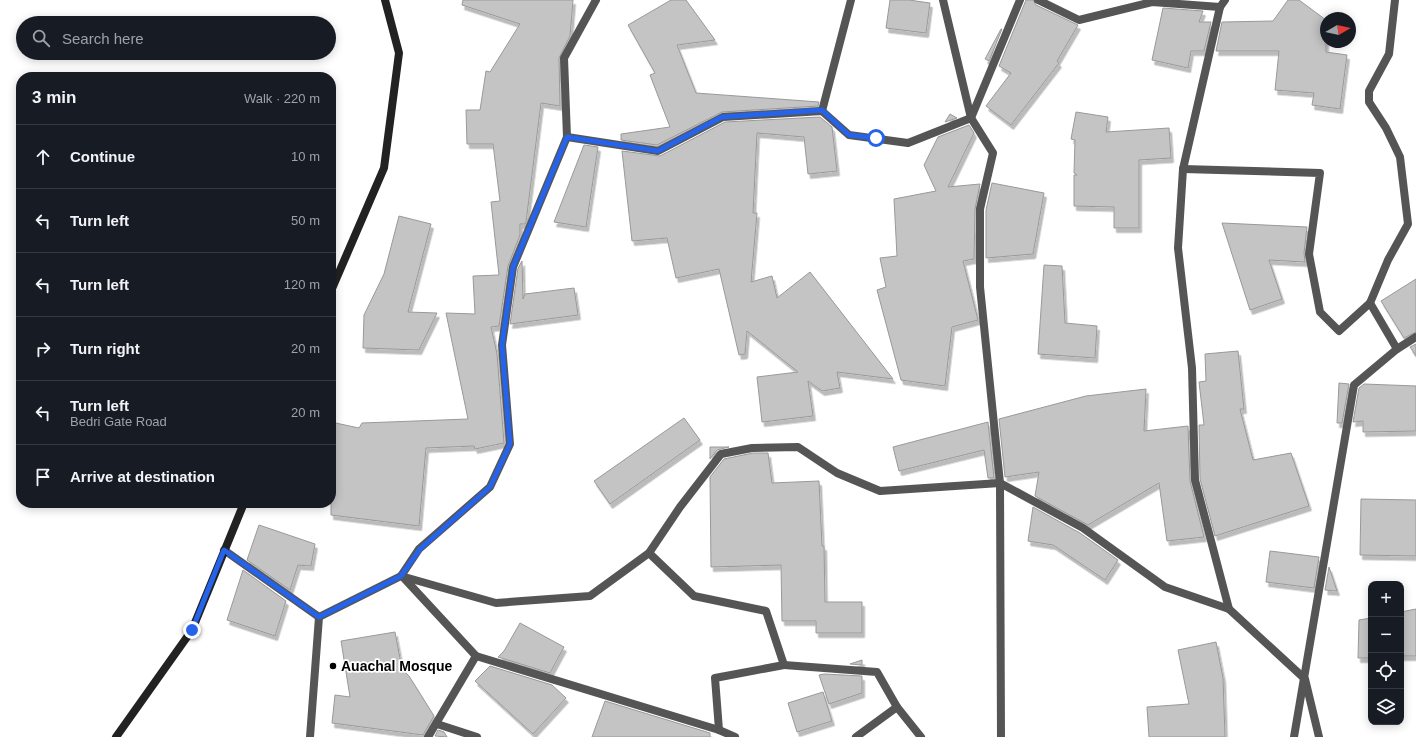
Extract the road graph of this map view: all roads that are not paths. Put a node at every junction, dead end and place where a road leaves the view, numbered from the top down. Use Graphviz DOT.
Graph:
graph roads {
  1 [pos="384,0"];
  2 [pos="596,0"];
  3 [pos="851,0"];
  4 [pos="943,0"];
  5 [pos="1020,0"];
  6 [pos="1038,0"];
  7 [pos="1225,0"];
  8 [pos="1395,0"];
  9 [pos="1220,7"];
  10 [pos="822,110"];
  11 [pos="971,118"];
  12 [pos="567,137"];
  13 [pos="1184,169"];
  14 [pos="336,279"];
  15 [pos="1370,303"];
  16 [pos="1416,337"];
  17 [pos="1397,349"];
  18 [pos="1000,483"];
  19 [pos="242,508"];
  20 [pos="224,550"];
  21 [pos="649,553"];
  22 [pos="401,576"];
  23 [pos="1229,609"];
  24 [pos="319,617"];
  25 [pos="476,656"];
  26 [pos="784,665"];
  27 [pos="1305,679"];
  28 [pos="897,707"];
  29 [pos="437,724"];
  30 [pos="719,730"];
  31 [pos="116,737"];
  32 [pos="310,737"];
  33 [pos="428,737"];
  34 [pos="477,737"];
  35 [pos="735,737"];
  36 [pos="856,737"];
  37 [pos="921,737"];
  38 [pos="1001,737"];
  39 [pos="1294,737"];
  40 [pos="1319,737"];
  1 -- 14 [label="street"];
  2 -- 12 [label="street"];
  3 -- 10 [label="street"];
  4 -- 11 [label="street"];
  5 -- 11 [label="street"];
  6 -- 9 [label="street"];
  7 -- 9 [label="street"];
  8 -- 15 [label="street"];
  9 -- 13 [label="street"];
  10 -- 11 [label="street"];
  10 -- 12 [label="street"];
  11 -- 18 [label="street"];
  12 -- 22 [label="street"];
  13 -- 15 [label="street"];
  13 -- 23 [label="street"];
  15 -- 17 [label="street"];
  16 -- 17 [label="street"];
  17 -- 27 [label="street"];
  18 -- 21 [label="street"];
  18 -- 23 [label="street"];
  18 -- 38 [label="street"];
  19 -- 20 [label="street"];
  20 -- 24 [label="street"];
  20 -- 31 [label="street"];
  21 -- 22 [label="street"];
  21 -- 26 [label="street"];
  22 -- 24 [label="street"];
  22 -- 25 [label="street"];
  23 -- 27 [label="street"];
  24 -- 32 [label="street"];
  25 -- 29 [label="street"];
  25 -- 30 [label="street"];
  26 -- 28 [label="street"];
  26 -- 30 [label="street"];
  27 -- 39 [label="street"];
  27 -- 40 [label="street"];
  28 -- 36 [label="street"];
  28 -- 37 [label="street"];
  29 -- 33 [label="street"];
  29 -- 34 [label="street"];
  30 -- 35 [label="street"];
}
